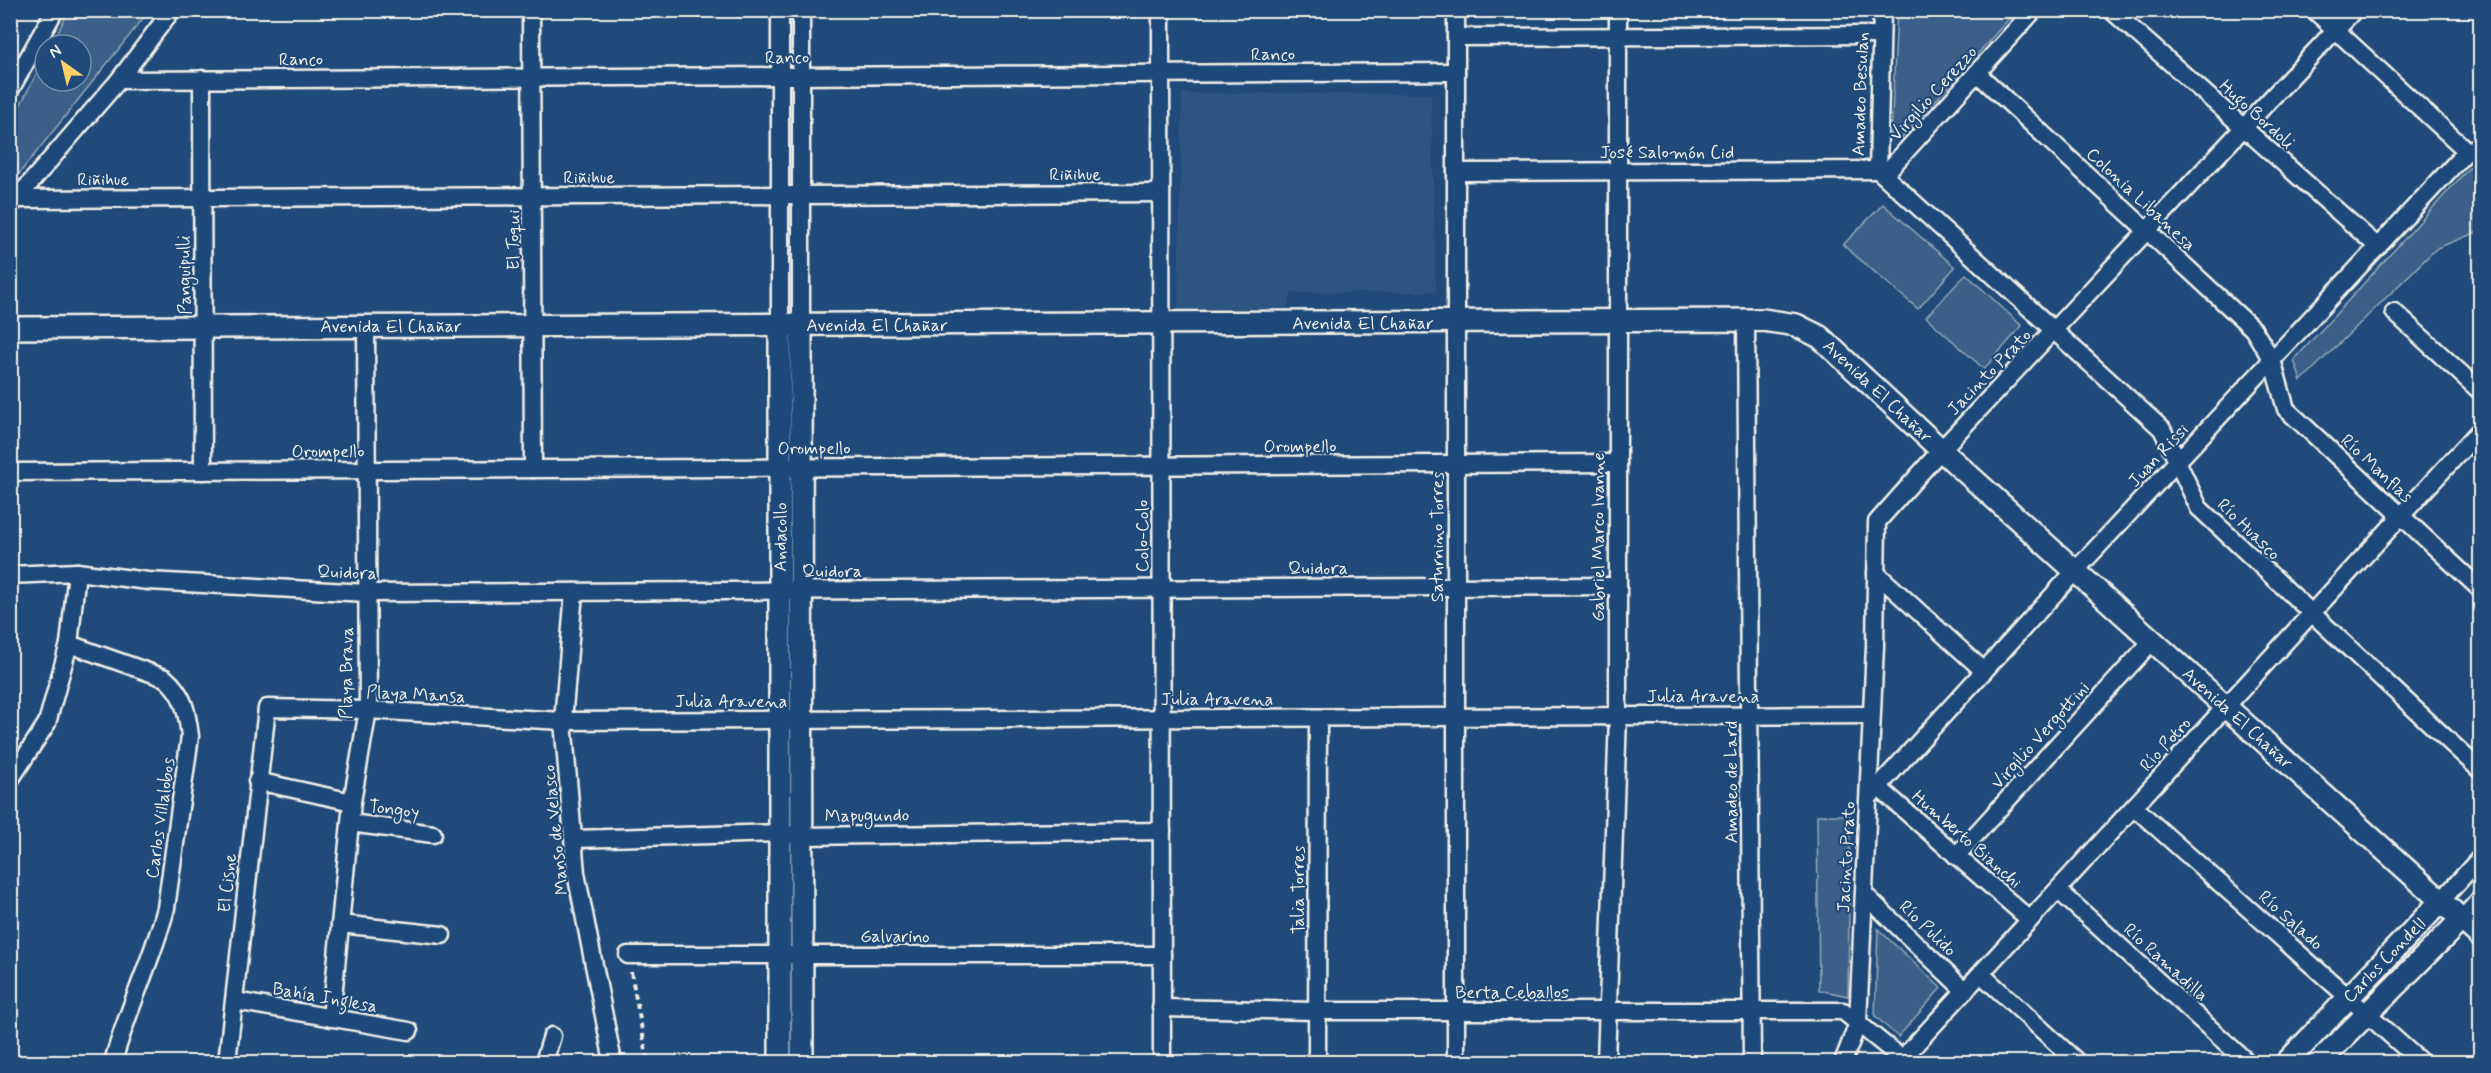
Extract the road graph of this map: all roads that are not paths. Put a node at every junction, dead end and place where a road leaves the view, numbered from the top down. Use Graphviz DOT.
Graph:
graph roads {
  1 [pos="55,10"];
  2 [pos="171,10"];
  3 [pos="531,10"];
  4 [pos="780,10"];
  5 [pos="801,10"];
  6 [pos="1161,10"];
  7 [pos="1456,10"];
  8 [pos="1618,10"];
  9 [pos="1882,10"];
  10 [pos="2111,10"];
  11 [pos="2314,10"];
  12 [pos="2354,10"];
  13 [pos="2032,12"];
  14 [pos="2336,30"];
  15 [pos="1881,35"];
  16 [pos="1618,36"];
  17 [pos="1456,37"];
  18 [pos="1456,72"];
  19 [pos="1977,73"];
  20 [pos="1161,74"];
  21 [pos="780,76"];
  22 [pos="801,76"];
  23 [pos="531,77"];
  24 [pos="202,79"];
  25 [pos="119,80"];
  26 [pos="10,90"];
  27 [pos="2244,128"];
  28 [pos="2474,148"];
  29 [pos="1456,172"];
  30 [pos="1618,172"];
  31 [pos="1881,173"];
  32 [pos="1161,193"];
  33 [pos="780,195"];
  34 [pos="801,195"];
  35 [pos="532,197"];
  36 [pos="203,198"];
  37 [pos="13,203"];
  38 [pos="2148,231"];
  39 [pos="2378,247"];
  40 [pos="2394,312"];
  41 [pos="1618,321"];
  42 [pos="1746,321"];
  43 [pos="1456,322"];
  44 [pos="780,324"];
  45 [pos="1161,324"];
  46 [pos="533,326"];
  47 [pos="801,326"];
  48 [pos="204,327"];
  49 [pos="366,327"];
  50 [pos="10,328"];
  51 [pos="2055,332"];
  52 [pos="2272,360"];
  53 [pos="2481,391"];
  54 [pos="2481,430"];
  55 [pos="1941,450"];
  56 [pos="2179,462"];
  57 [pos="1618,463"];
  58 [pos="1456,464"];
  59 [pos="1161,466"];
  60 [pos="780,468"];
  61 [pos="801,468"];
  62 [pos="533,469"];
  63 [pos="367,470"];
  64 [pos="203,471"];
  65 [pos="10,472"];
  66 [pos="2401,516"];
  67 [pos="2076,570"];
  68 [pos="77,572"];
  69 [pos="1876,573"];
  70 [pos="10,575"];
  71 [pos="1618,586"];
  72 [pos="1456,587"];
  73 [pos="1161,589"];
  74 [pos="2481,590"];
  75 [pos="780,591"];
  76 [pos="801,591"];
  77 [pos="573,592"];
  78 [pos="367,593"];
  79 [pos="2311,615"];
  80 [pos="2153,640"];
  81 [pos="69,644"];
  82 [pos="1984,671"];
  83 [pos="2225,707"];
  84 [pos="267,708"];
  85 [pos="368,710"];
  86 [pos="1750,715"];
  87 [pos="1871,715"];
  88 [pos="1618,716"];
  89 [pos="1456,717"];
  90 [pos="1161,718"];
  91 [pos="1318,718"];
  92 [pos="780,720"];
  93 [pos="801,720"];
  94 [pos="563,721"];
  95 [pos="2481,770"];
  96 [pos="10,780"];
  97 [pos="258,782"];
  98 [pos="1873,792"];
  99 [pos="352,802"];
  100 [pos="2134,807"];
  101 [pos="350,823"];
  102 [pos="1162,831"];
  103 [pos="780,833"];
  104 [pos="433,834"];
  105 [pos="802,836"];
  106 [pos="574,839"];
  107 [pos="1956,856"];
  108 [pos="2481,858"];
  109 [pos="2058,890"];
  110 [pos="1864,894"];
  111 [pos="2481,899"];
  112 [pos="2441,901"];
  113 [pos="2462,919"];
  114 [pos="2030,920"];
  115 [pos="340,924"];
  116 [pos="442,935"];
  117 [pos="2481,936"];
  118 [pos="628,955"];
  119 [pos="780,955"];
  120 [pos="1162,955"];
  121 [pos="802,956"];
  122 [pos="1981,974"];
  123 [pos="1965,991"];
  124 [pos="2348,997"];
  125 [pos="235,1002"];
  126 [pos="1161,1008"];
  127 [pos="1317,1011"];
  128 [pos="1456,1011"];
  129 [pos="1607,1011"];
  130 [pos="1752,1011"];
  131 [pos="2367,1013"];
  132 [pos="331,1018"];
  133 [pos="1858,1023"];
  134 [pos="409,1031"];
  135 [pos="552,1036"];
  136 [pos="1904,1061"];
  137 [pos="113,1062"];
  138 [pos="227,1062"];
  139 [pos="544,1062"];
  140 [pos="613,1062"];
  141 [pos="780,1062"];
  142 [pos="802,1062"];
  143 [pos="1162,1062"];
  144 [pos="1317,1062"];
  145 [pos="1456,1062"];
  146 [pos="1606,1062"];
  147 [pos="1752,1062"];
  148 [pos="1843,1062"];
  149 [pos="2077,1062"];
  150 [pos="2247,1062"];
  151 [pos="2287,1062"];
  152 [pos="2319,1062"];
  153 [pos="2421,1062"];
  1 -- 26 [label="street"];
  2 -- 25 [label="street"];
  3 -- 23 [label="street, El Toqui"];
  4 -- 21 [label="street, Andacollo"];
  5 -- 22 [label="street, Andacollo"];
  6 -- 20 [label="street, Colo-Colo"];
  7 -- 17 [label="street, Saturnino Torres"];
  8 -- 16 [label="street, Gabriel Marco Ivanne"];
  9 -- 15 [label="street, Amadeo Besulan"];
  10 -- 27 [label="street, Hugo Bordoli"];
  11 -- 14 [label="street"];
  12 -- 14 [label="street, Jacinto Prato"];
  13 -- 19 [label="street, Virgilio Cerezzo"];
  14 -- 27 [label="street, Jacinto Prato"];
  14 -- 28 [label="street"];
  15 -- 16 [label="street"];
  15 -- 31 [label="street, Amadeo Besulan"];
  16 -- 17 [label="street"];
  16 -- 30 [label="street, Gabriel Marco Ivanne"];
  17 -- 18 [label="street, Saturnino Torres"];
  18 -- 20 [label="street, Ranco"];
  18 -- 29 [label="street, Saturnino Torres"];
  19 -- 31 [label="street, Virgilio Cerezzo"];
  19 -- 38 [label="street, Colonia Libanesa"];
  20 -- 22 [label="street, Ranco"];
  20 -- 32 [label="street, Colo-Colo"];
  21 -- 22 [label="street, Ranco"];
  21 -- 23 [label="street, Ranco"];
  21 -- 33 [label="street, Andacollo"];
  22 -- 34 [label="street, Andacollo"];
  23 -- 24 [label="street, Ranco"];
  23 -- 35 [label="street, El Toqui"];
  24 -- 25 [label="street, Ranco"];
  24 -- 36 [label="street, Panguipulli"];
  25 -- 37 [label="street"];
  27 -- 38 [label="street, Jacinto Prato"];
  27 -- 39 [label="street, Hugo Bordoli"];
  28 -- 39 [label="street, Juan Rissi"];
  29 -- 30 [label="street, José Salomón Cid"];
  29 -- 43 [label="street, Saturnino Torres"];
  30 -- 31 [label="street, José Salomón Cid"];
  30 -- 41 [label="street, Gabriel Marco Ivanne"];
  31 -- 51 [label="street, Río Huasco"];
  32 -- 34 [label="street, Riñihue"];
  32 -- 45 [label="street, Colo-Colo"];
  33 -- 34 [label="street, Riñihue"];
  33 -- 35 [label="street, Riñihue"];
  33 -- 44 [label="street, Andacollo"];
  34 -- 47 [label="street, Andacollo"];
  35 -- 36 [label="street, Riñihue"];
  35 -- 46 [label="street, El Toqui"];
  36 -- 37 [label="street, Riñihue"];
  36 -- 48 [label="street, Panguipulli"];
  38 -- 51 [label="street, Jacinto Prato"];
  38 -- 52 [label="street, Colonia Libanesa"];
  39 -- 52 [label="street, Juan Rissi"];
  40 -- 53 [label="street"];
  41 -- 42 [label="street, Avenida El Chañar"];
  41 -- 43 [label="street, Avenida El Chañar"];
  41 -- 57 [label="street, Gabriel Marco Ivanne"];
  42 -- 55 [label="street, Avenida El Chañar"];
  42 -- 86 [label="street, Amadeo de Lard"];
  43 -- 45 [label="street, Avenida El Chañar"];
  43 -- 58 [label="street, Saturnino Torres"];
  44 -- 46 [label="street, Avenida El Chañar"];
  44 -- 47 [label="street, Avenida El Chañar"];
  44 -- 60 [label="street, Andacollo"];
  45 -- 47 [label="street, Avenida El Chañar"];
  45 -- 59 [label="street, Colo-Colo"];
  46 -- 49 [label="street, Avenida El Chañar"];
  46 -- 62 [label="street, El Toqui"];
  47 -- 61 [label="street, Andacollo"];
  48 -- 49 [label="street, Avenida El Chañar"];
  48 -- 50 [label="street, Avenida El Chañar"];
  48 -- 64 [label="street, Panguipulli"];
  49 -- 63 [label="street, Playa Brava"];
  51 -- 55 [label="street, Jacinto Prato"];
  51 -- 56 [label="street, Río Huasco"];
  52 -- 56 [label="street, Juan Rissi"];
  52 -- 66 [label="street, Río Manflas"];
  54 -- 66 [label="street, Río Potro"];
  55 -- 67 [label="street, Avenida El Chañar"];
  55 -- 69 [label="street, Jacinto Prato"];
  56 -- 67 [label="street, Juan Rissi"];
  56 -- 79 [label="street, Río Huasco"];
  57 -- 58 [label="street, Orompello"];
  57 -- 71 [label="street, Gabriel Marco Ivanne"];
  58 -- 59 [label="street, Orompello"];
  58 -- 72 [label="street, Saturnino Torres"];
  59 -- 61 [label="street, Orompello"];
  59 -- 73 [label="street, Colo-Colo"];
  60 -- 61 [label="street, Orompello"];
  60 -- 62 [label="street, Orompello"];
  60 -- 75 [label="street, Andacollo"];
  61 -- 76 [label="street, Andacollo"];
  62 -- 63 [label="street, Orompello"];
  63 -- 64 [label="street, Orompello"];
  63 -- 78 [label="street, Playa Brava"];
  64 -- 65 [label="street, Orompello"];
  66 -- 74 [label="street, Río Manflas"];
  66 -- 79 [label="street, Río Potro"];
  67 -- 80 [label="street, Avenida El Chañar"];
  67 -- 82 [label="street, Juan Rissi"];
  68 -- 70 [label="street, Quidora"];
  68 -- 78 [label="street, Quidora"];
  68 -- 81 [label="street"];
  69 -- 82 [label="street"];
  69 -- 87 [label="street, Jacinto Prato"];
  71 -- 72 [label="street, Quidora"];
  71 -- 88 [label="street, Gabriel Marco Ivanne"];
  72 -- 73 [label="street, Quidora"];
  72 -- 89 [label="street, Saturnino Torres"];
  73 -- 76 [label="street, Quidora"];
  73 -- 90 [label="street, Colo-Colo"];
  75 -- 76 [label="street, Quidora"];
  75 -- 77 [label="street, Quidora"];
  75 -- 92 [label="street, Andacollo"];
  76 -- 93 [label="street, Andacollo"];
  77 -- 78 [label="street, Quidora"];
  77 -- 94 [label="street, Manso de Velasco"];
  78 -- 85 [label="street, Playa Brava"];
  79 -- 83 [label="street, Río Potro"];
  79 -- 95 [label="street, Río Huasco"];
  80 -- 83 [label="street, Avenida El Chañar"];
  80 -- 107 [label="street, Virgilio Vergottini"];
  81 -- 96 [label="street"];
  81 -- 137 [label="street, Carlos Villalobos"];
  82 -- 98 [label="street, Juan Rissi"];
  83 -- 100 [label="street, Río Potro"];
  83 -- 112 [label="street, Avenida El Chañar"];
  84 -- 85 [label="street, Playa Mansa"];
  84 -- 97 [label="street, El Cisne"];
  85 -- 94 [label="street, Playa Mansa"];
  85 -- 99 [label="street, Playa Brava"];
  86 -- 87 [label="street, Julia Aravena"];
  86 -- 88 [label="street, Julia Aravena"];
  86 -- 130 [label="street, Amadeo de Lard"];
  87 -- 98 [label="street, Jacinto Prato"];
  88 -- 89 [label="street, Julia Aravena"];
  88 -- 129 [label="street, Gabriel Marco Ivanne"];
  89 -- 91 [label="street, Julia Aravena"];
  89 -- 128 [label="street, Saturnino Torres"];
  90 -- 91 [label="street, Julia Aravena"];
  90 -- 93 [label="street, Julia Aravena"];
  90 -- 102 [label="street, Colo-Colo"];
  91 -- 127 [label="street, Talia Torres"];
  92 -- 93 [label="street, Julia Aravena"];
  92 -- 94 [label="street, Julia Aravena"];
  92 -- 103 [label="street, Andacollo"];
  93 -- 105 [label="street, Andacollo"];
  94 -- 106 [label="street, Manso de Velasco"];
  97 -- 99 [label="street"];
  97 -- 125 [label="street, El Cisne"];
  98 -- 107 [label="street, Humberto Bianchi"];
  98 -- 110 [label="street, Jacinto Prato"];
  99 -- 101 [label="street, Playa Brava"];
  100 -- 109 [label="street, Río Potro"];
  100 -- 124 [label="street, Río Salado"];
  101 -- 104 [label="street, Tongoy"];
  101 -- 115 [label="street, Playa Brava"];
  102 -- 105 [label="street, Mapugundo"];
  102 -- 120 [label="street, Colo-Colo"];
  103 -- 105 [label="street, Mapugundo"];
  103 -- 106 [label="street, Mapugundo"];
  103 -- 119 [label="street, Andacollo"];
  105 -- 121 [label="street, Andacollo"];
  106 -- 140 [label="street, Manso de Velasco"];
  107 -- 114 [label="street, Humberto Bianchi"];
  108 -- 112 [label="street, Carlos Condell"];
  109 -- 114 [label="street, Río Potro"];
  109 -- 150 [label="street, Río Ramadilla"];
  110 -- 123 [label="street, Río Pulido"];
  110 -- 133 [label="street, Jacinto Prato"];
  111 -- 113 [label="street, Carlos Condell"];
  112 -- 113 [label="street, Avenida El Chañar"];
  112 -- 124 [label="street, Carlos Condell"];
  113 -- 117 [label="street, Avenida El Chañar"];
  113 -- 131 [label="street, Carlos Condell"];
  114 -- 122 [label="street, Río Potro"];
  115 -- 116 [label="street"];
  115 -- 132 [label="street, Playa Brava"];
  118 -- 119 [label="street, Galvarino"];
  119 -- 121 [label="street, Galvarino"];
  119 -- 141 [label="street, Andacollo"];
  120 -- 121 [label="street, Galvarino"];
  120 -- 126 [label="street, Colo-Colo"];
  121 -- 142 [label="street, Andacollo"];
  122 -- 123 [label="street, Río Potro"];
  122 -- 149 [label="street"];
  123 -- 136 [label="street, Río Potro"];
  124 -- 131 [label="street, Río Salado"];
  124 -- 151 [label="street, Carlos Condell"];
  125 -- 132 [label="street, Bahía Inglesa"];
  125 -- 138 [label="street, El Cisne"];
  126 -- 127 [label="street, Berta Ceballos"];
  126 -- 143 [label="street, Colo-Colo"];
  127 -- 128 [label="street, Berta Ceballos"];
  127 -- 144 [label="street, Talia Torres"];
  128 -- 129 [label="street, Berta Ceballos"];
  128 -- 145 [label="street, Saturnino Torres"];
  129 -- 130 [label="street, Berta Ceballos"];
  129 -- 146 [label="street, Gabriel Marco Ivanne"];
  130 -- 133 [label="street, Berta Ceballos"];
  130 -- 147 [label="street, Amadeo de Lard"];
  131 -- 152 [label="street, Carlos Condell"];
  131 -- 153 [label="street, Río Salado"];
  132 -- 134 [label="street, Bahía Inglesa"];
  133 -- 136 [label="street, Berta Ceballos"];
  133 -- 148 [label="street, Jacinto Prato"];
  135 -- 139 [label="street"];
}
